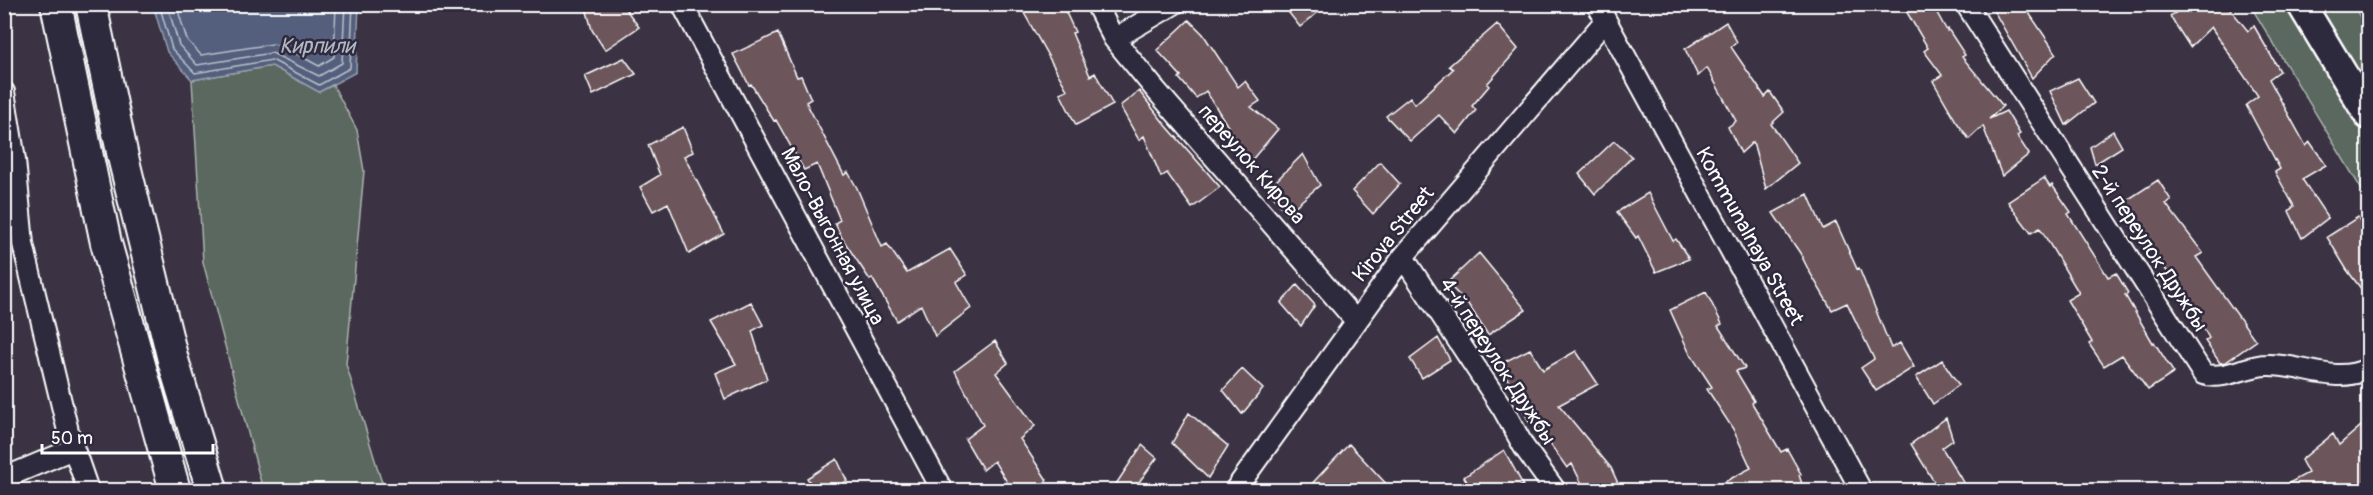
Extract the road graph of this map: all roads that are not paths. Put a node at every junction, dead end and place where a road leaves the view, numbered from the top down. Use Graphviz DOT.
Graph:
graph roads {
  1 [pos="56,4"];
  2 [pos="91,4"];
  3 [pos="682,4"];
  4 [pos="1096,4"];
  5 [pos="1174,4"];
  6 [pos="1966,4"];
  7 [pos="2301,4"];
  8 [pos="1601,13"];
  9 [pos="1114,39"];
  10 [pos="4,92"];
  11 [pos="2368,115"];
  12 [pos="1403,257"];
  13 [pos="1355,320"];
  14 [pos="2368,369"];
  15 [pos="73,449"];
  16 [pos="4,478"];
  17 [pos="88,490"];
  18 [pos="175,490"];
  19 [pos="213,490"];
  20 [pos="942,490"];
  21 [pos="1235,490"];
  22 [pos="1555,490"];
  23 [pos="1861,490"];
  1 -- 18 [label="main road"];
  2 -- 19 [label="main road"];
  3 -- 20 [label="street, Мало-Выгонная улица"];
  4 -- 9 [label="street, переулок Кирова"];
  5 -- 9 [label="street"];
  6 -- 14 [label="street, 2-й переулок Дружбы"];
  7 -- 11 [label="main road"];
  8 -- 12 [label="street, Kirova Street"];
  8 -- 23 [label="street, Kommunalnaya Street"];
  9 -- 13 [label="street, переулок Кирова"];
  10 -- 15 [label="street"];
  12 -- 13 [label="street, Kirova Street"];
  12 -- 22 [label="street, 4-й переулок Дружбы"];
  13 -- 21 [label="street, Kirova Street"];
  15 -- 16 [label="street"];
  15 -- 17 [label="street"];
}
